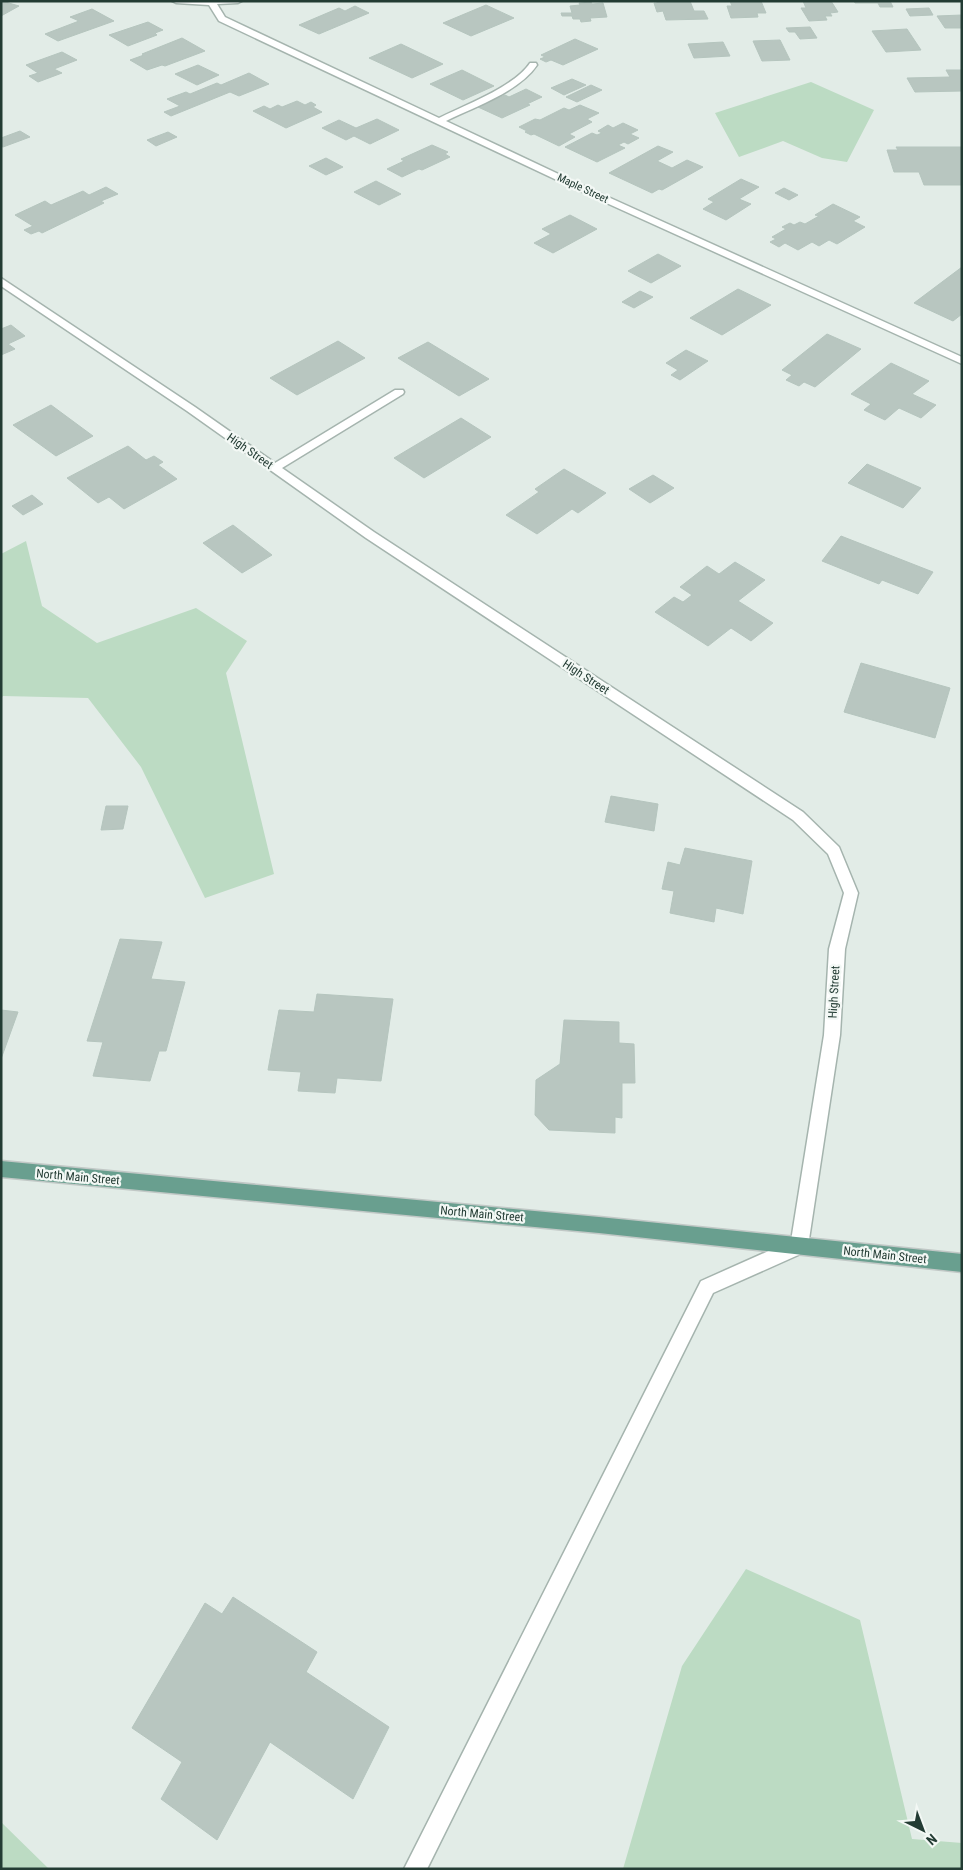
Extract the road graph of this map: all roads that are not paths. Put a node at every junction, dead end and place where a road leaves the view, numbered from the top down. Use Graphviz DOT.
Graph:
graph roads {
  1 [pos="176,1"];
  2 [pos="238,1"];
  3 [pos="212,3"];
  4 [pos="533,65"];
  5 [pos="439,121"];
  6 [pos="1,281"];
  7 [pos="962,361"];
  8 [pos="399,392"];
  9 [pos="274,468"];
  10 [pos="1,1169"];
  11 [pos="799,1246"];
  12 [pos="962,1263"];
  13 [pos="415,1869"];
  1 -- 3 [label="street"];
  2 -- 3 [label="street"];
  3 -- 5 [label="street, Maple Street"];
  4 -- 5 [label="street"];
  5 -- 7 [label="street, Maple Street"];
  6 -- 9 [label="street, High Street"];
  8 -- 9 [label="street"];
  9 -- 11 [label="street, High Street"];
  10 -- 11 [label="main road, North Main Street"];
  11 -- 12 [label="main road, North Main Street"];
  11 -- 13 [label="street"];
}
